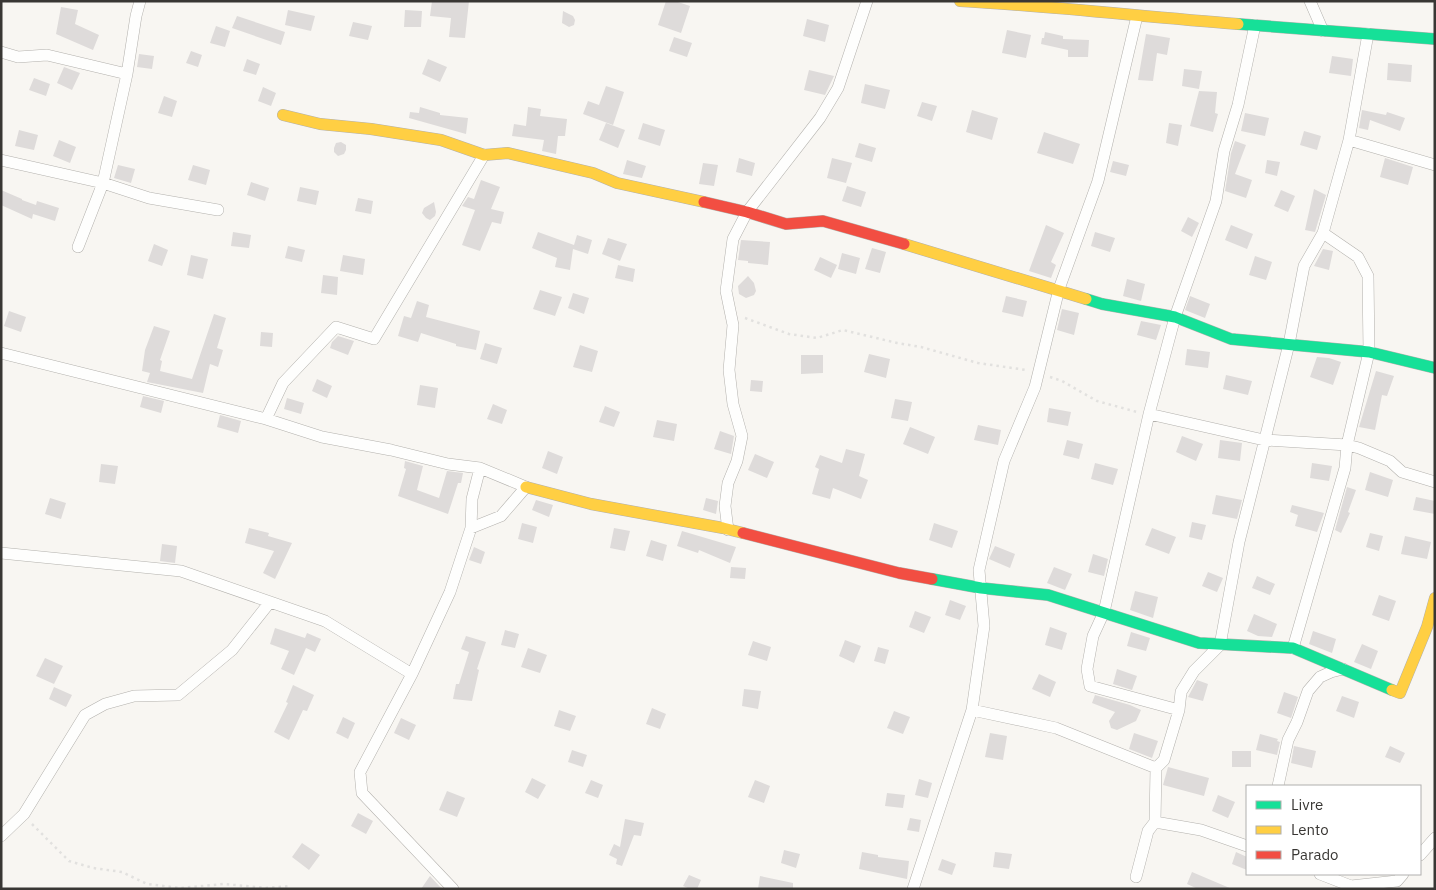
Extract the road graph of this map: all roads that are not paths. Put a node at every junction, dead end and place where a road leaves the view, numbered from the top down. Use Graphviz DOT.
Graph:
graph roads {
  1 [pos="140,1"];
  2 [pos="867,1"];
  3 [pos="960,1"];
  4 [pos="1310,1"];
  5 [pos="990,2"];
  6 [pos="1138,16"];
  7 [pos="1256,25"];
  8 [pos="1323,31"];
  9 [pos="1368,34"];
  10 [pos="1435,39"];
  11 [pos="1,52"];
  12 [pos="128,74"];
  13 [pos="283,115"];
  14 [pos="1349,140"];
  15 [pos="484,155"];
  16 [pos="1,160"];
  17 [pos="1435,165"];
  18 [pos="103,183"];
  19 [pos="218,210"];
  20 [pos="747,212"];
  21 [pos="1323,233"];
  22 [pos="78,247"];
  23 [pos="1059,290"];
  24 [pos="1175,317"];
  25 [pos="1289,344"];
  26 [pos="1369,352"];
  27 [pos="1,353"];
  28 [pos="1435,368"];
  29 [pos="1149,414"];
  30 [pos="266,419"];
  31 [pos="1264,440"];
  32 [pos="1347,445"];
  33 [pos="480,468"];
  34 [pos="1435,482"];
  35 [pos="526,487"];
  36 [pos="472,528"];
  37 [pos="728,530"];
  38 [pos="1,553"];
  39 [pos="981,588"];
  40 [pos="1435,598"];
  41 [pos="270,602"];
  42 [pos="1104,612"];
  43 [pos="1220,645"];
  44 [pos="1293,648"];
  45 [pos="1343,669"];
  46 [pos="412,674"];
  47 [pos="972,710"];
  48 [pos="1179,710"];
  49 [pos="1156,768"];
  50 [pos="1278,785"];
  51 [pos="1155,822"];
  52 [pos="1,836"];
  53 [pos="1435,838"];
  54 [pos="1246,846"];
  55 [pos="1421,854"];
  56 [pos="1323,875"];
  57 [pos="1402,875"];
  58 [pos="1136,877"];
  59 [pos="453,889"];
  60 [pos="913,889"];
  1 -- 12 [label="street"];
  2 -- 20 [label="street"];
  3 -- 5 [label="street"];
  4 -- 8 [label="street"];
  5 -- 6 [label="street"];
  6 -- 7 [label="street"];
  6 -- 23 [label="street"];
  7 -- 8 [label="street"];
  7 -- 24 [label="street"];
  8 -- 9 [label="street"];
  9 -- 10 [label="street"];
  9 -- 14 [label="street"];
  11 -- 12 [label="street"];
  12 -- 18 [label="street"];
  13 -- 15 [label="street"];
  14 -- 17 [label="street"];
  14 -- 21 [label="street"];
  15 -- 20 [label="street"];
  15 -- 30 [label="street"];
  16 -- 18 [label="street"];
  18 -- 19 [label="street"];
  18 -- 22 [label="street"];
  20 -- 23 [label="street"];
  20 -- 37 [label="street"];
  21 -- 25 [label="street"];
  21 -- 26 [label="street"];
  23 -- 24 [label="street"];
  23 -- 39 [label="street"];
  24 -- 25 [label="street"];
  24 -- 29 [label="street"];
  25 -- 26 [label="street"];
  25 -- 31 [label="street"];
  26 -- 28 [label="street"];
  26 -- 32 [label="street"];
  27 -- 30 [label="street"];
  29 -- 31 [label="street"];
  29 -- 42 [label="street"];
  30 -- 33 [label="street"];
  31 -- 32 [label="street"];
  31 -- 43 [label="street"];
  32 -- 34 [label="street"];
  32 -- 44 [label="street"];
  33 -- 35 [label="street"];
  33 -- 36 [label="street"];
  35 -- 36 [label="street"];
  35 -- 37 [label="street"];
  36 -- 46 [label="street"];
  37 -- 39 [label="street"];
  38 -- 41 [label="street"];
  39 -- 42 [label="street"];
  39 -- 47 [label="street"];
  40 -- 45 [label="street"];
  41 -- 46 [label="street"];
  41 -- 52 [label="street"];
  42 -- 43 [label="street"];
  42 -- 48 [label="street"];
  43 -- 44 [label="street"];
  43 -- 48 [label="street"];
  44 -- 45 [label="street"];
  45 -- 50 [label="street"];
  46 -- 59 [label="street"];
  47 -- 49 [label="street"];
  47 -- 60 [label="street"];
  48 -- 49 [label="street"];
  49 -- 51 [label="street"];
  51 -- 54 [label="street"];
  51 -- 58 [label="street"];
  53 -- 55 [label="street"];
  56 -- 57 [label="street"];
}
